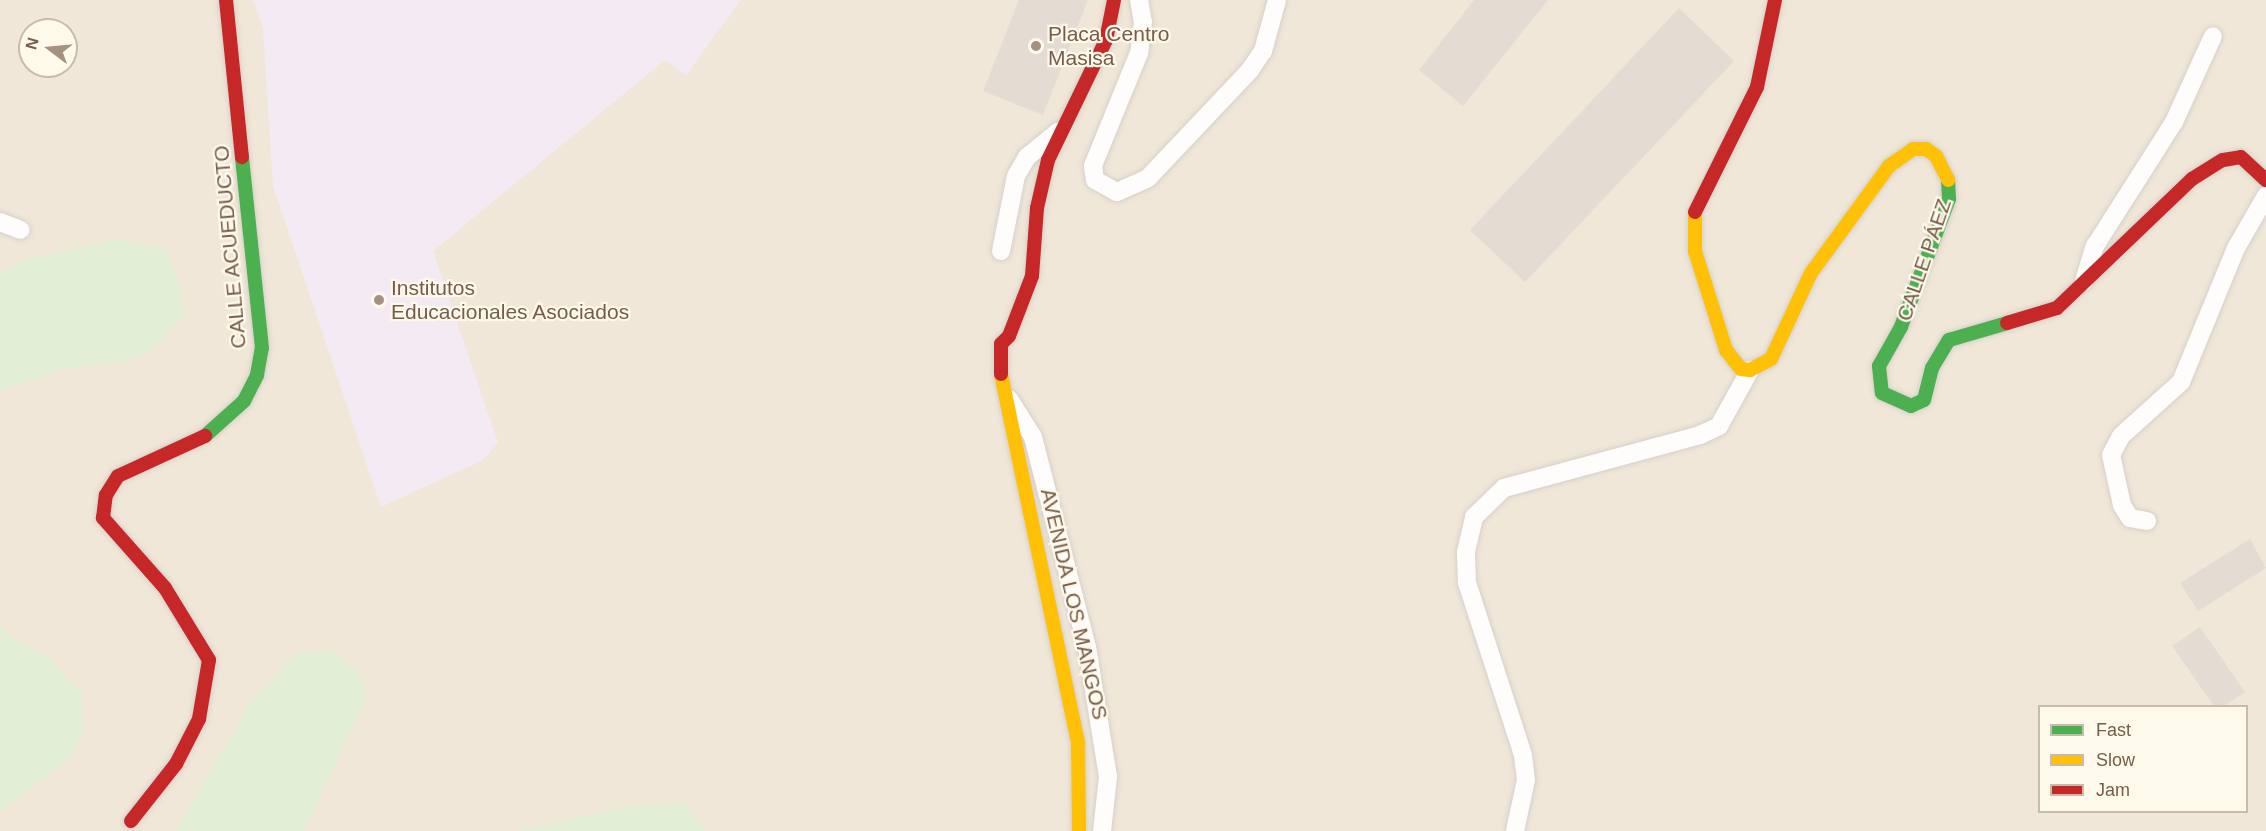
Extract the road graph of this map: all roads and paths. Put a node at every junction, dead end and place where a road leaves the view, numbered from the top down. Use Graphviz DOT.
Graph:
graph roads {
  1 [pos="226,0"];
  2 [pos="1114,0"];
  3 [pos="1139,0"];
  4 [pos="1277,0"];
  5 [pos="1775,0"];
  6 [pos="2213,36"];
  7 [pos="1058,132"];
  8 [pos="2266,180"];
  9 [pos="2266,196"];
  10 [pos="0,222"];
  11 [pos="21,230"];
  12 [pos="1001,251"];
  13 [pos="2082,286"];
  14 [pos="1750,370"];
  15 [pos="1000,387"];
  16 [pos="2147,521"];
  17 [pos="131,821"];
  18 [pos="1079,831"];
  19 [pos="1102,831"];
  20 [pos="1515,831"];
  1 -- 17 [label="street, CALLE ACUEDUCTO"];
  2 -- 7 [label="street, AVENIDA LOS MANGOS"];
  3 -- 4 [label="street"];
  5 -- 14 [label="street"];
  6 -- 13 [label="street"];
  7 -- 12 [label="street"];
  7 -- 15 [label="street, AVENIDA LOS MANGOS"];
  8 -- 13 [label="street, CALLE PÁEZ"];
  9 -- 16 [label="street"];
  10 -- 11 [label="street"];
  13 -- 14 [label="street, CALLE PÁEZ"];
  14 -- 20 [label="street"];
  15 -- 18 [label="street, AVENIDA LOS MANGOS"];
  15 -- 19 [label="street, AVENIDA LOS MANGOS"];
}
